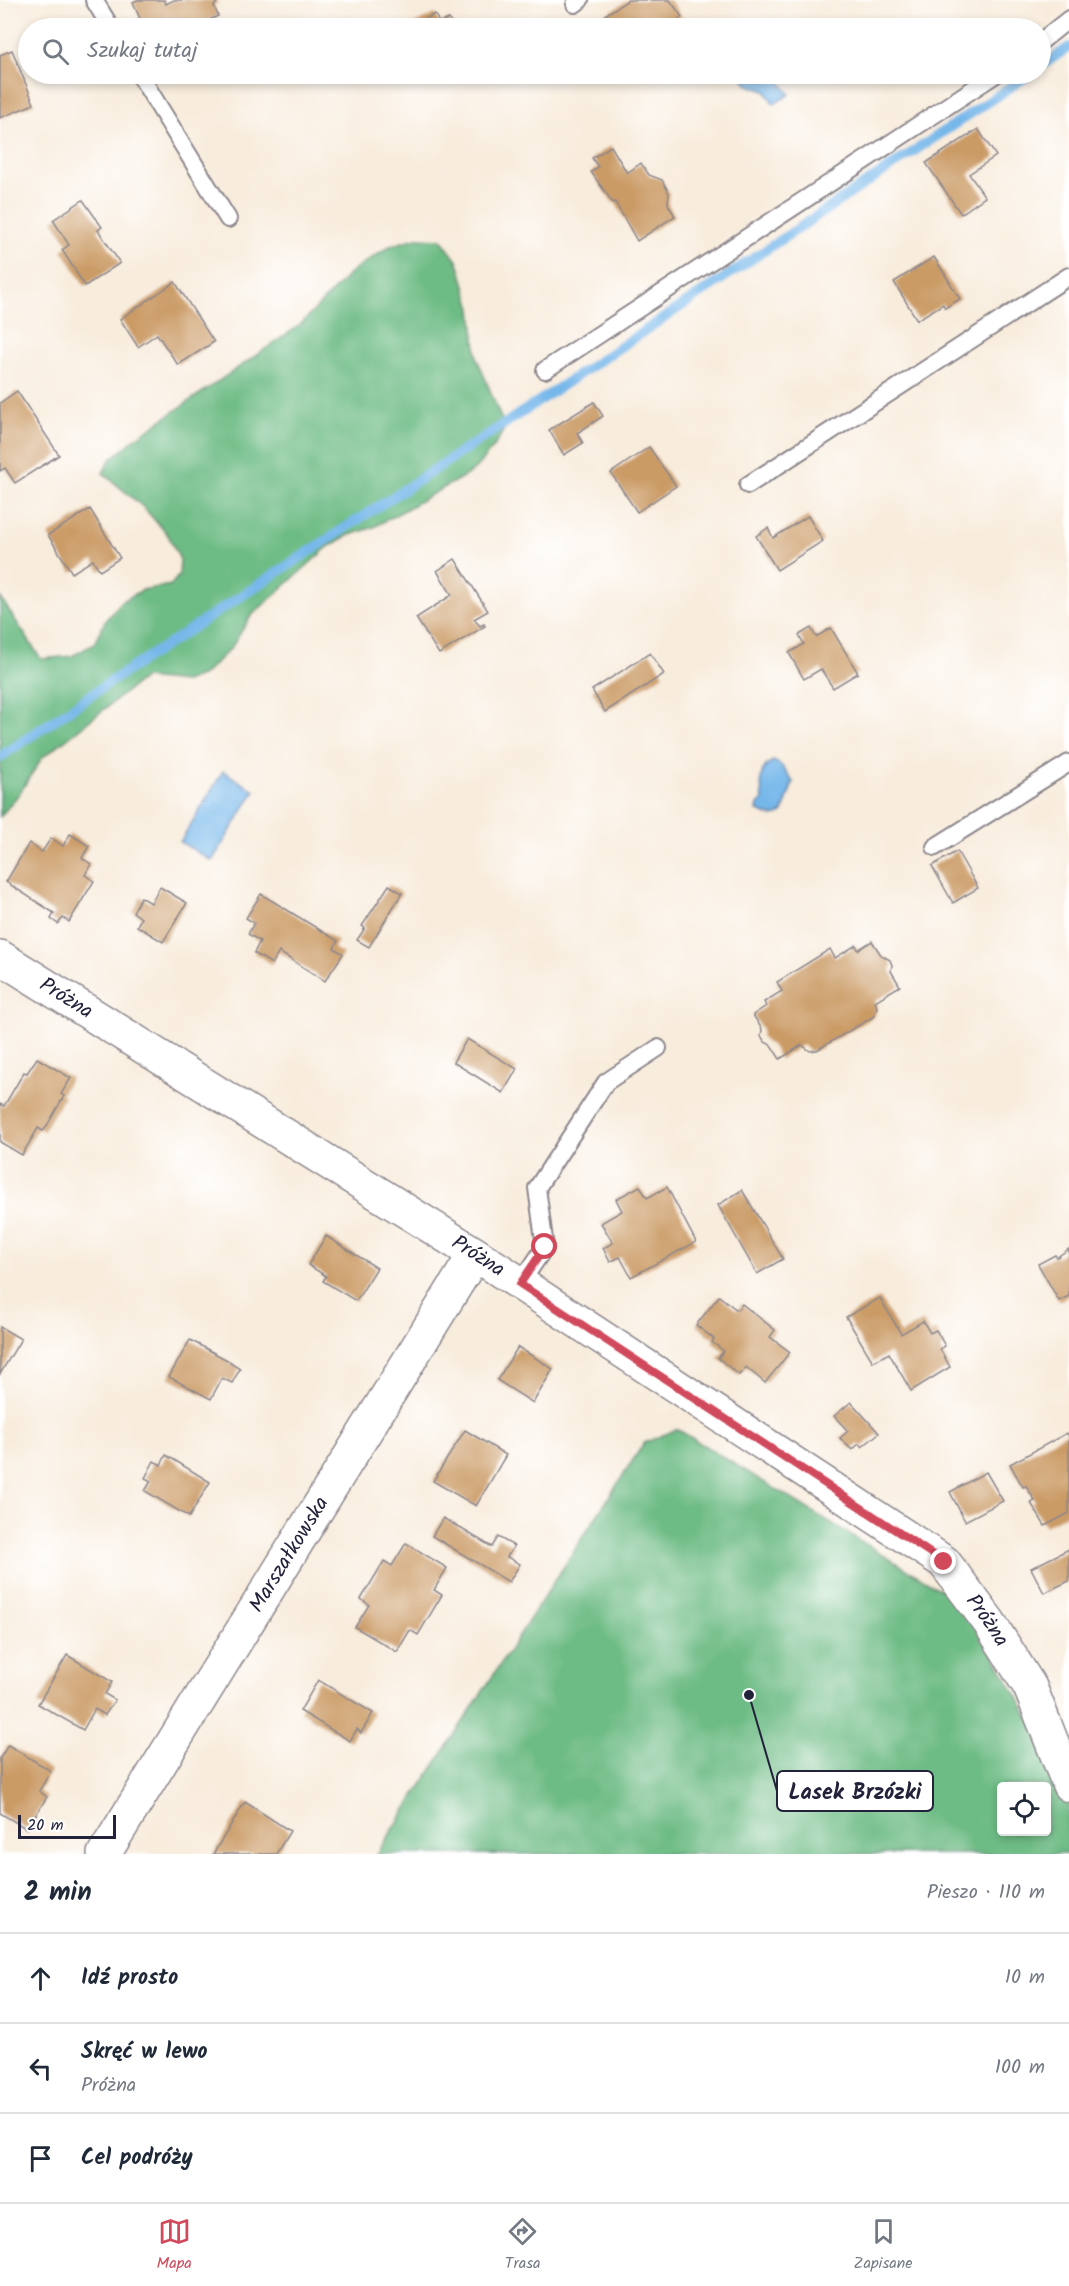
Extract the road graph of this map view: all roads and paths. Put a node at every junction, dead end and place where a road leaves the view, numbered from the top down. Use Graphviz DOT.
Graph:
graph roads {
  1 [pos="94,0"];
  2 [pos="105,18"];
  3 [pos="1069,19"];
  4 [pos="1051,34"];
  5 [pos="145,84"];
  6 [pos="981,84"];
  7 [pos="228,219"];
  8 [pos="1069,276"];
  9 [pos="545,370"];
  10 [pos="748,485"];
  11 [pos="1069,763"];
  12 [pos="935,847"];
  13 [pos="0,957"];
  14 [pos="658,1048"];
  15 [pos="475,1254"];
  16 [pos="520,1284"];
  17 [pos="1069,1785"];
  18 [pos="104,1854"];
  1 -- 2 [label="lane"];
  3 -- 4 [label="lane"];
  5 -- 7 [label="lane"];
  6 -- 9 [label="lane"];
  8 -- 10 [label="lane"];
  11 -- 12 [label="lane"];
  13 -- 15 [label="street, Próżna"];
  14 -- 16 [label="lane"];
  15 -- 16 [label="street, Próżna"];
  15 -- 18 [label="street, Marszałkowska"];
  16 -- 17 [label="street, Próżna"];
}
